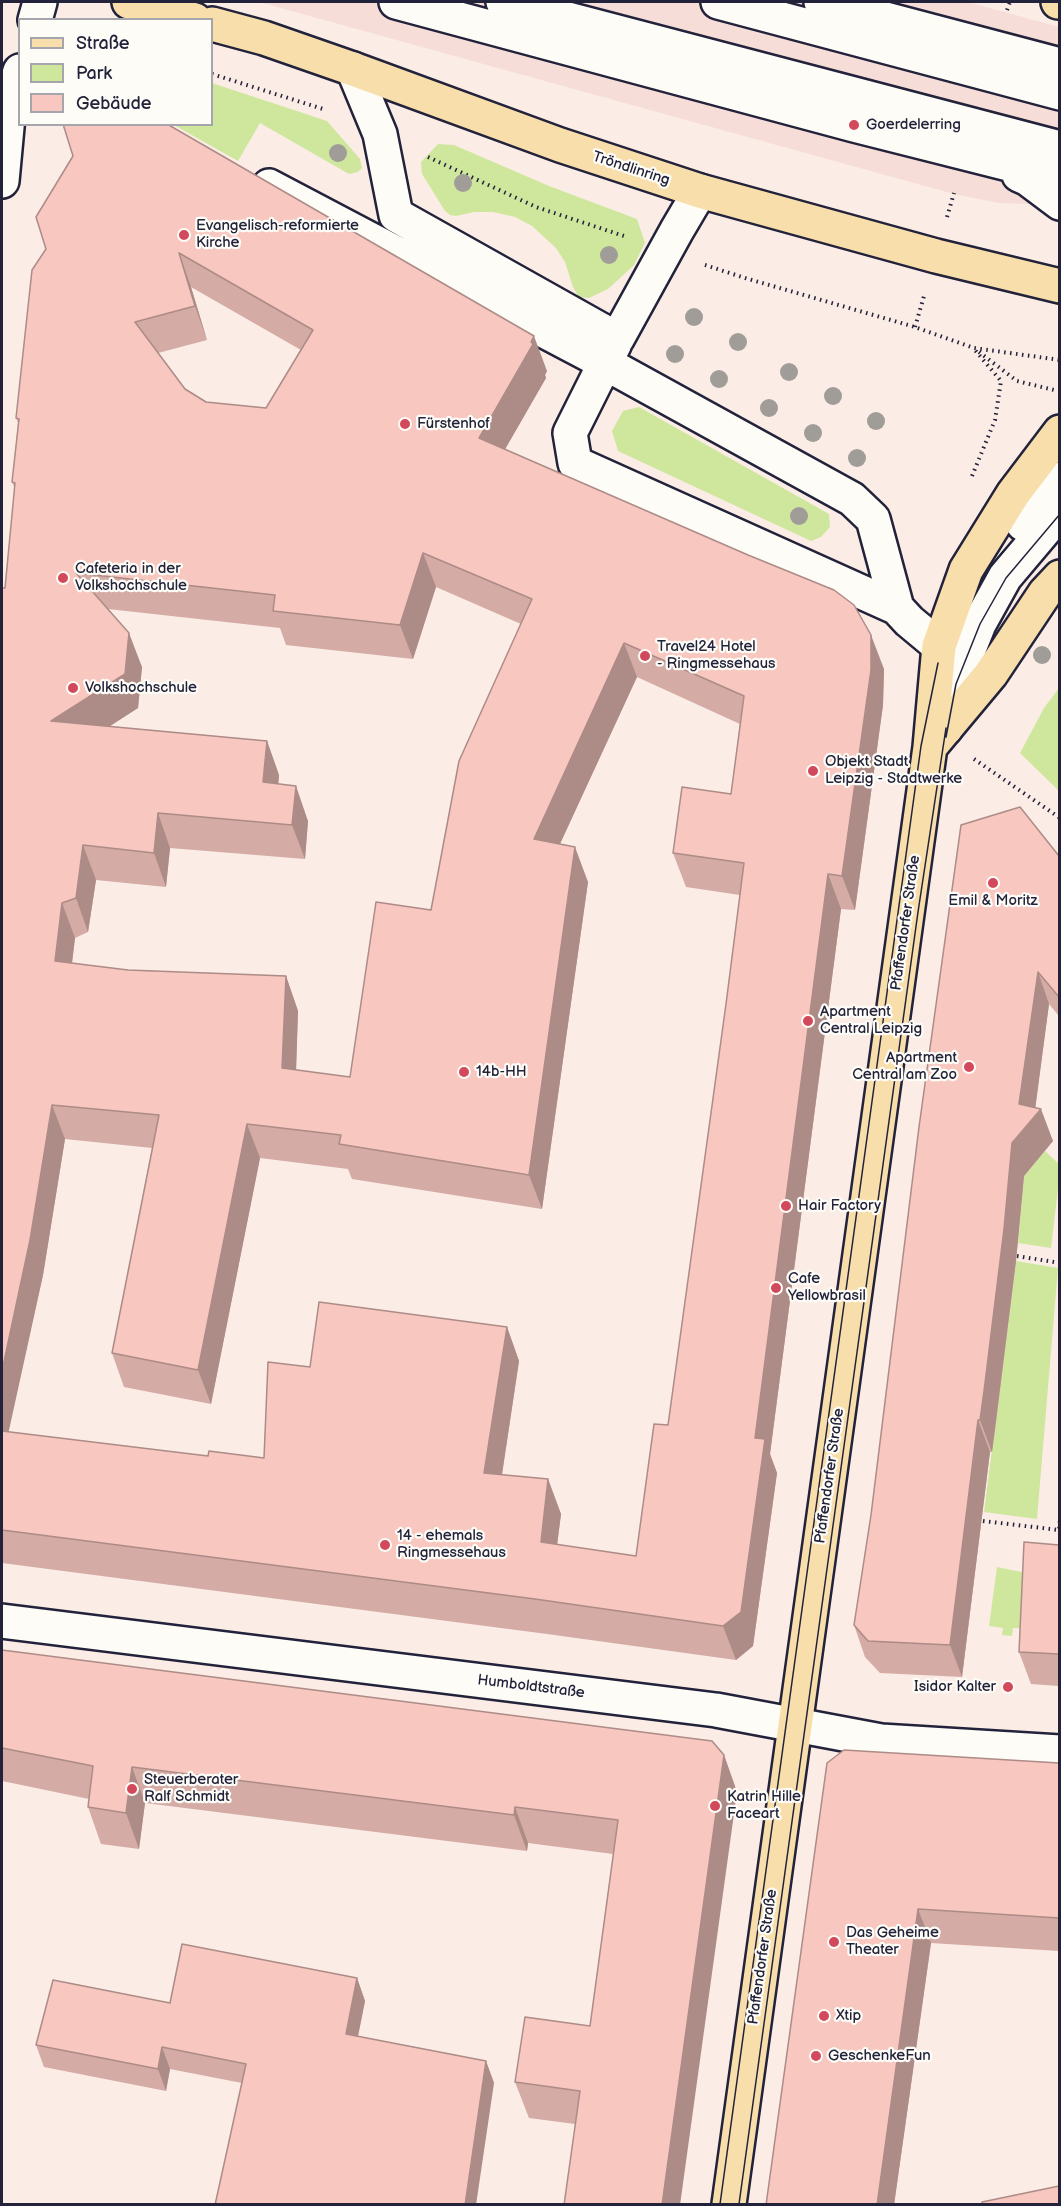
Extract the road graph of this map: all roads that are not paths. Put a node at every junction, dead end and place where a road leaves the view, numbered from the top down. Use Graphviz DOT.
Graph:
graph roads {
  1 [pos="40,2"];
  2 [pos="129,2"];
  3 [pos="396,2"];
  4 [pos="503,2"];
  5 [pos="718,2"];
  6 [pos="821,2"];
  7 [pos="36,18"];
  8 [pos="188,18"];
  9 [pos="213,24"];
  10 [pos="1059,65"];
  11 [pos="353,69"];
  12 [pos="18,77"];
  13 [pos="1059,93"];
  14 [pos="974,127"];
  15 [pos="918,141"];
  16 [pos="1059,148"];
  17 [pos="1059,165"];
  18 [pos="245,173"];
  19 [pos="1059,177"];
  20 [pos="2,181"];
  21 [pos="700,192"];
  22 [pos="1059,203"];
  23 [pos="1059,286"];
  24 [pos="611,351"];
  25 [pos="1059,432"];
  26 [pos="1059,479"];
  27 [pos="1059,512"];
  28 [pos="1059,577"];
  29 [pos="897,608"];
  30 [pos="938,655"];
  31 [pos="938,738"];
  32 [pos="2,1621"];
  33 [pos="796,1724"];
  34 [pos="1059,1752"];
  35 [pos="729,2205"];
  1 -- 7 [label="street"];
  2 -- 8 [label="main road"];
  3 -- 15 [label="street"];
  4 -- 14 [label="street"];
  5 -- 13 [label="street"];
  6 -- 10 [label="street"];
  9 -- 11 [label="main road, Tröndlinring"];
  11 -- 21 [label="main road, Tröndlinring"];
  11 -- 24 [label="street"];
  12 -- 20 [label="street"];
  14 -- 16 [label="street"];
  14 -- 17 [label="street"];
  15 -- 19 [label="street"];
  15 -- 22 [label="street"];
  18 -- 24 [label="street"];
  21 -- 23 [label="main road, Tröndlinring"];
  21 -- 24 [label="street"];
  24 -- 29 [label="street"];
  24 -- 29 [label="street"];
  25 -- 30 [label="main road, Pfaffendorfer Straße"];
  26 -- 30 [label="street"];
  27 -- 31 [label="street"];
  28 -- 31 [label="main road"];
  29 -- 30 [label="street"];
  30 -- 31 [label="main road, Pfaffendorfer Straße"];
  31 -- 33 [label="main road, Pfaffendorfer Straße"];
  32 -- 33 [label="street, Humboldtstraße"];
  33 -- 34 [label="street, Humboldtstraße"];
  33 -- 35 [label="main road, Pfaffendorfer Straße"];
}
